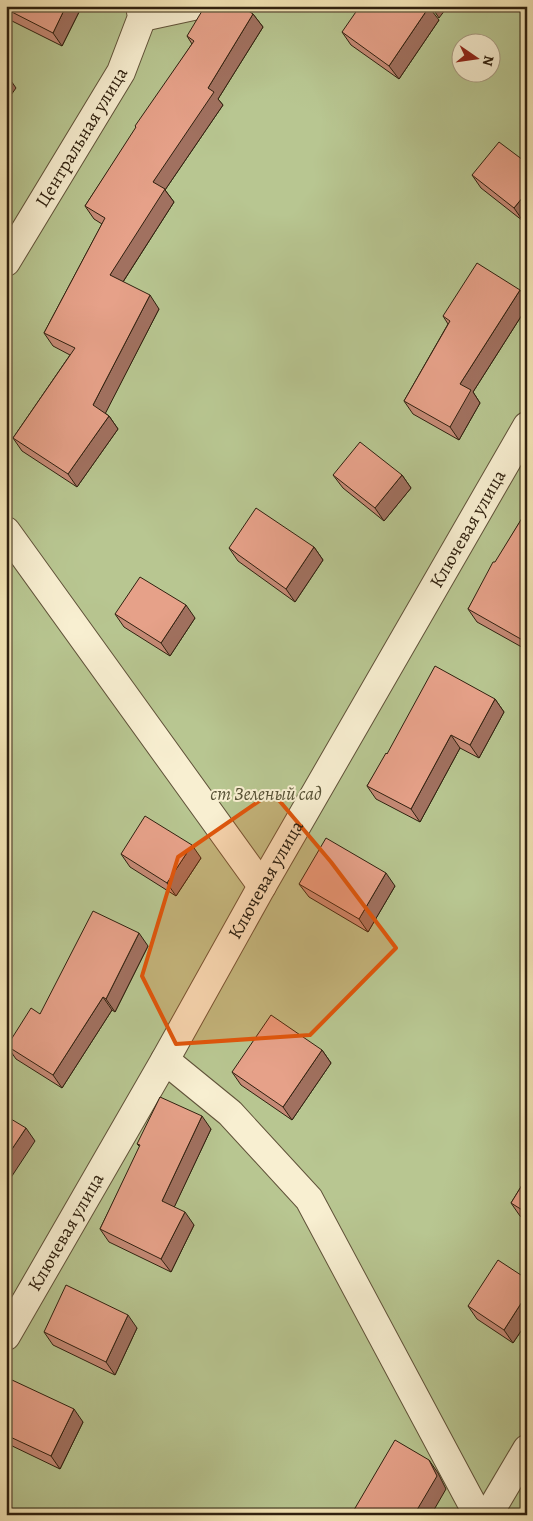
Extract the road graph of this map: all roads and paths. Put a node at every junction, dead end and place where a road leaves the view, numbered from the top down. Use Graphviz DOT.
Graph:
graph roads {
  1 [pos="193,6"];
  2 [pos="141,12"];
  3 [pos="6,262"];
  4 [pos="527,426"];
  5 [pos="6,530"];
  6 [pos="262,886"];
  7 [pos="166,1060"];
  8 [pos="6,1336"];
  9 [pos="527,1449"];
  10 [pos="478,1515"];
  11 [pos="488,1515"];
  1 -- 2 [label="street"];
  2 -- 3 [label="street, Центральная улица"];
  4 -- 6 [label="street, Ключевая улица"];
  5 -- 6 [label="street"];
  6 -- 7 [label="street, Ключевая улица"];
  7 -- 8 [label="street, Ключевая улица"];
  7 -- 10 [label="street"];
  9 -- 11 [label="street"];
}
